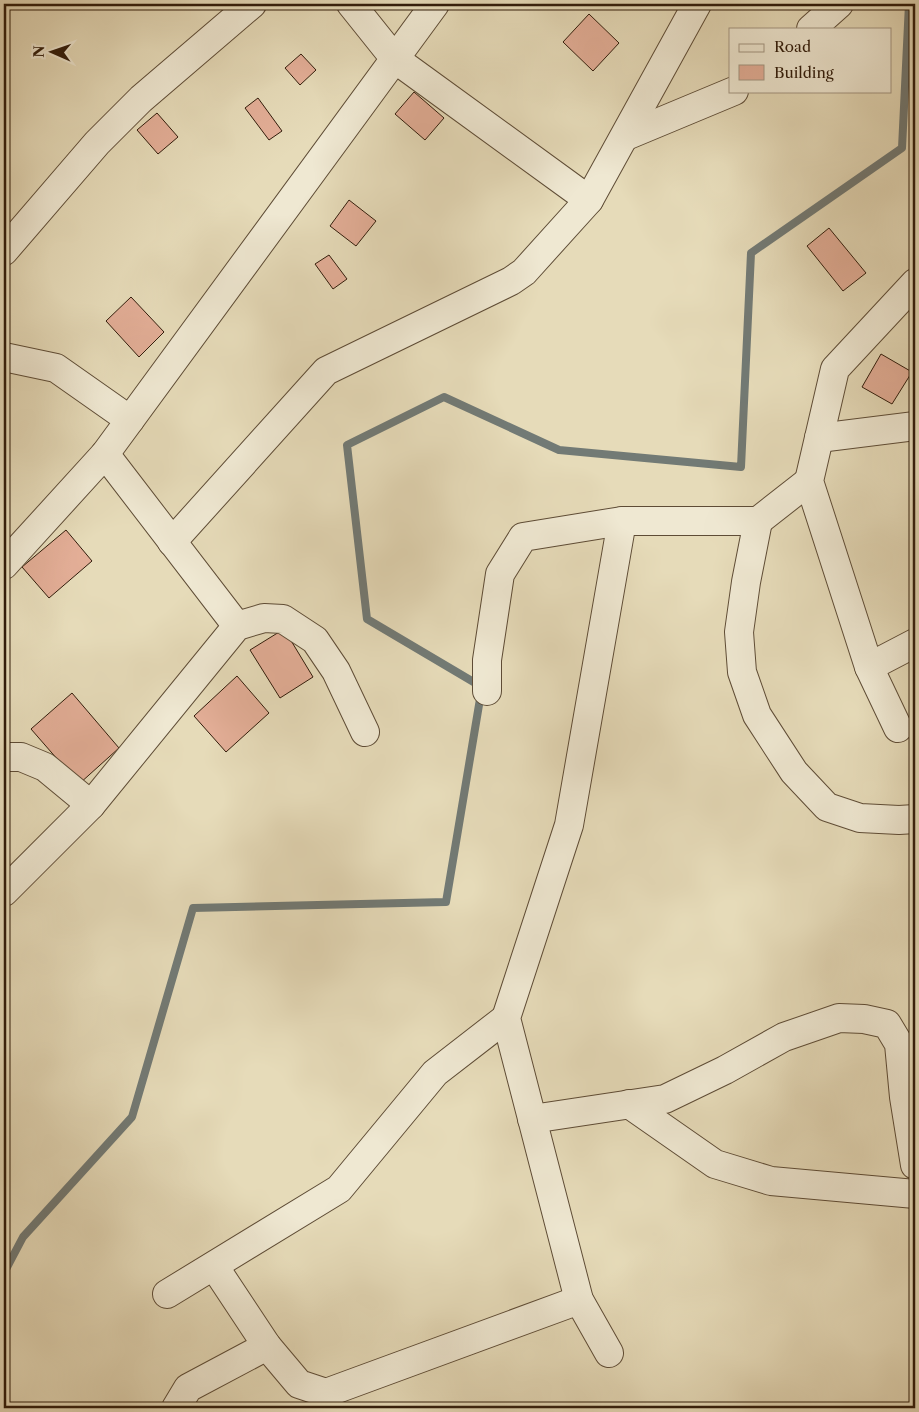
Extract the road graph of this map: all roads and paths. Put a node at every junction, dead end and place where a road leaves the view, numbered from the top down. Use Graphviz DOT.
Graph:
graph roads {
  1 [pos="252,4"];
  2 [pos="351,4"];
  3 [pos="435,4"];
  4 [pos="697,4"];
  5 [pos="839,4"];
  6 [pos="813,28"];
  7 [pos="395,59"];
  8 [pos="732,92"];
  9 [pos="626,136"];
  10 [pos="589,200"];
  11 [pos="4,251"];
  12 [pos="915,283"];
  13 [pos="4,358"];
  14 [pos="130,420"];
  15 [pos="915,426"];
  16 [pos="819,438"];
  17 [pos="105,454"];
  18 [pos="809,481"];
  19 [pos="622,521"];
  20 [pos="758,521"];
  21 [pos="172,542"];
  22 [pos="4,565"];
  23 [pos="237,626"];
  24 [pos="915,643"];
  25 [pos="869,667"];
  26 [pos="487,692"];
  27 [pos="898,728"];
  28 [pos="365,732"];
  29 [pos="4,757"];
  30 [pos="91,804"];
  31 [pos="915,819"];
  32 [pos="4,892"];
  33 [pos="506,1018"];
  34 [pos="629,1104"];
  35 [pos="532,1120"];
  36 [pos="915,1165"];
  37 [pos="915,1194"];
  38 [pos="214,1266"];
  39 [pos="167,1294"];
  40 [pos="578,1300"];
  41 [pos="267,1346"];
  42 [pos="610,1353"];
  43 [pos="176,1408"];
  1 -- 11 [label="street"];
  2 -- 7 [label="street"];
  3 -- 7 [label="street"];
  4 -- 9 [label="street"];
  5 -- 6 [label="street"];
  7 -- 10 [label="street"];
  7 -- 14 [label="street"];
  8 -- 9 [label="street"];
  9 -- 10 [label="street"];
  10 -- 21 [label="street"];
  12 -- 16 [label="street"];
  13 -- 14 [label="street"];
  14 -- 17 [label="street"];
  15 -- 16 [label="street"];
  16 -- 18 [label="street"];
  17 -- 21 [label="street"];
  17 -- 22 [label="street"];
  18 -- 20 [label="street"];
  18 -- 25 [label="street"];
  19 -- 20 [label="street"];
  19 -- 26 [label="street"];
  19 -- 33 [label="street"];
  20 -- 31 [label="street"];
  21 -- 23 [label="street"];
  23 -- 28 [label="street"];
  23 -- 30 [label="street"];
  24 -- 25 [label="street"];
  25 -- 27 [label="street"];
  29 -- 30 [label="street"];
  30 -- 32 [label="street"];
  33 -- 35 [label="street"];
  33 -- 38 [label="street"];
  34 -- 35 [label="street"];
  34 -- 36 [label="street"];
  34 -- 37 [label="street"];
  35 -- 40 [label="street"];
  38 -- 39 [label="street"];
  38 -- 41 [label="street"];
  40 -- 41 [label="street"];
  40 -- 42 [label="street"];
  41 -- 43 [label="street"];
}
